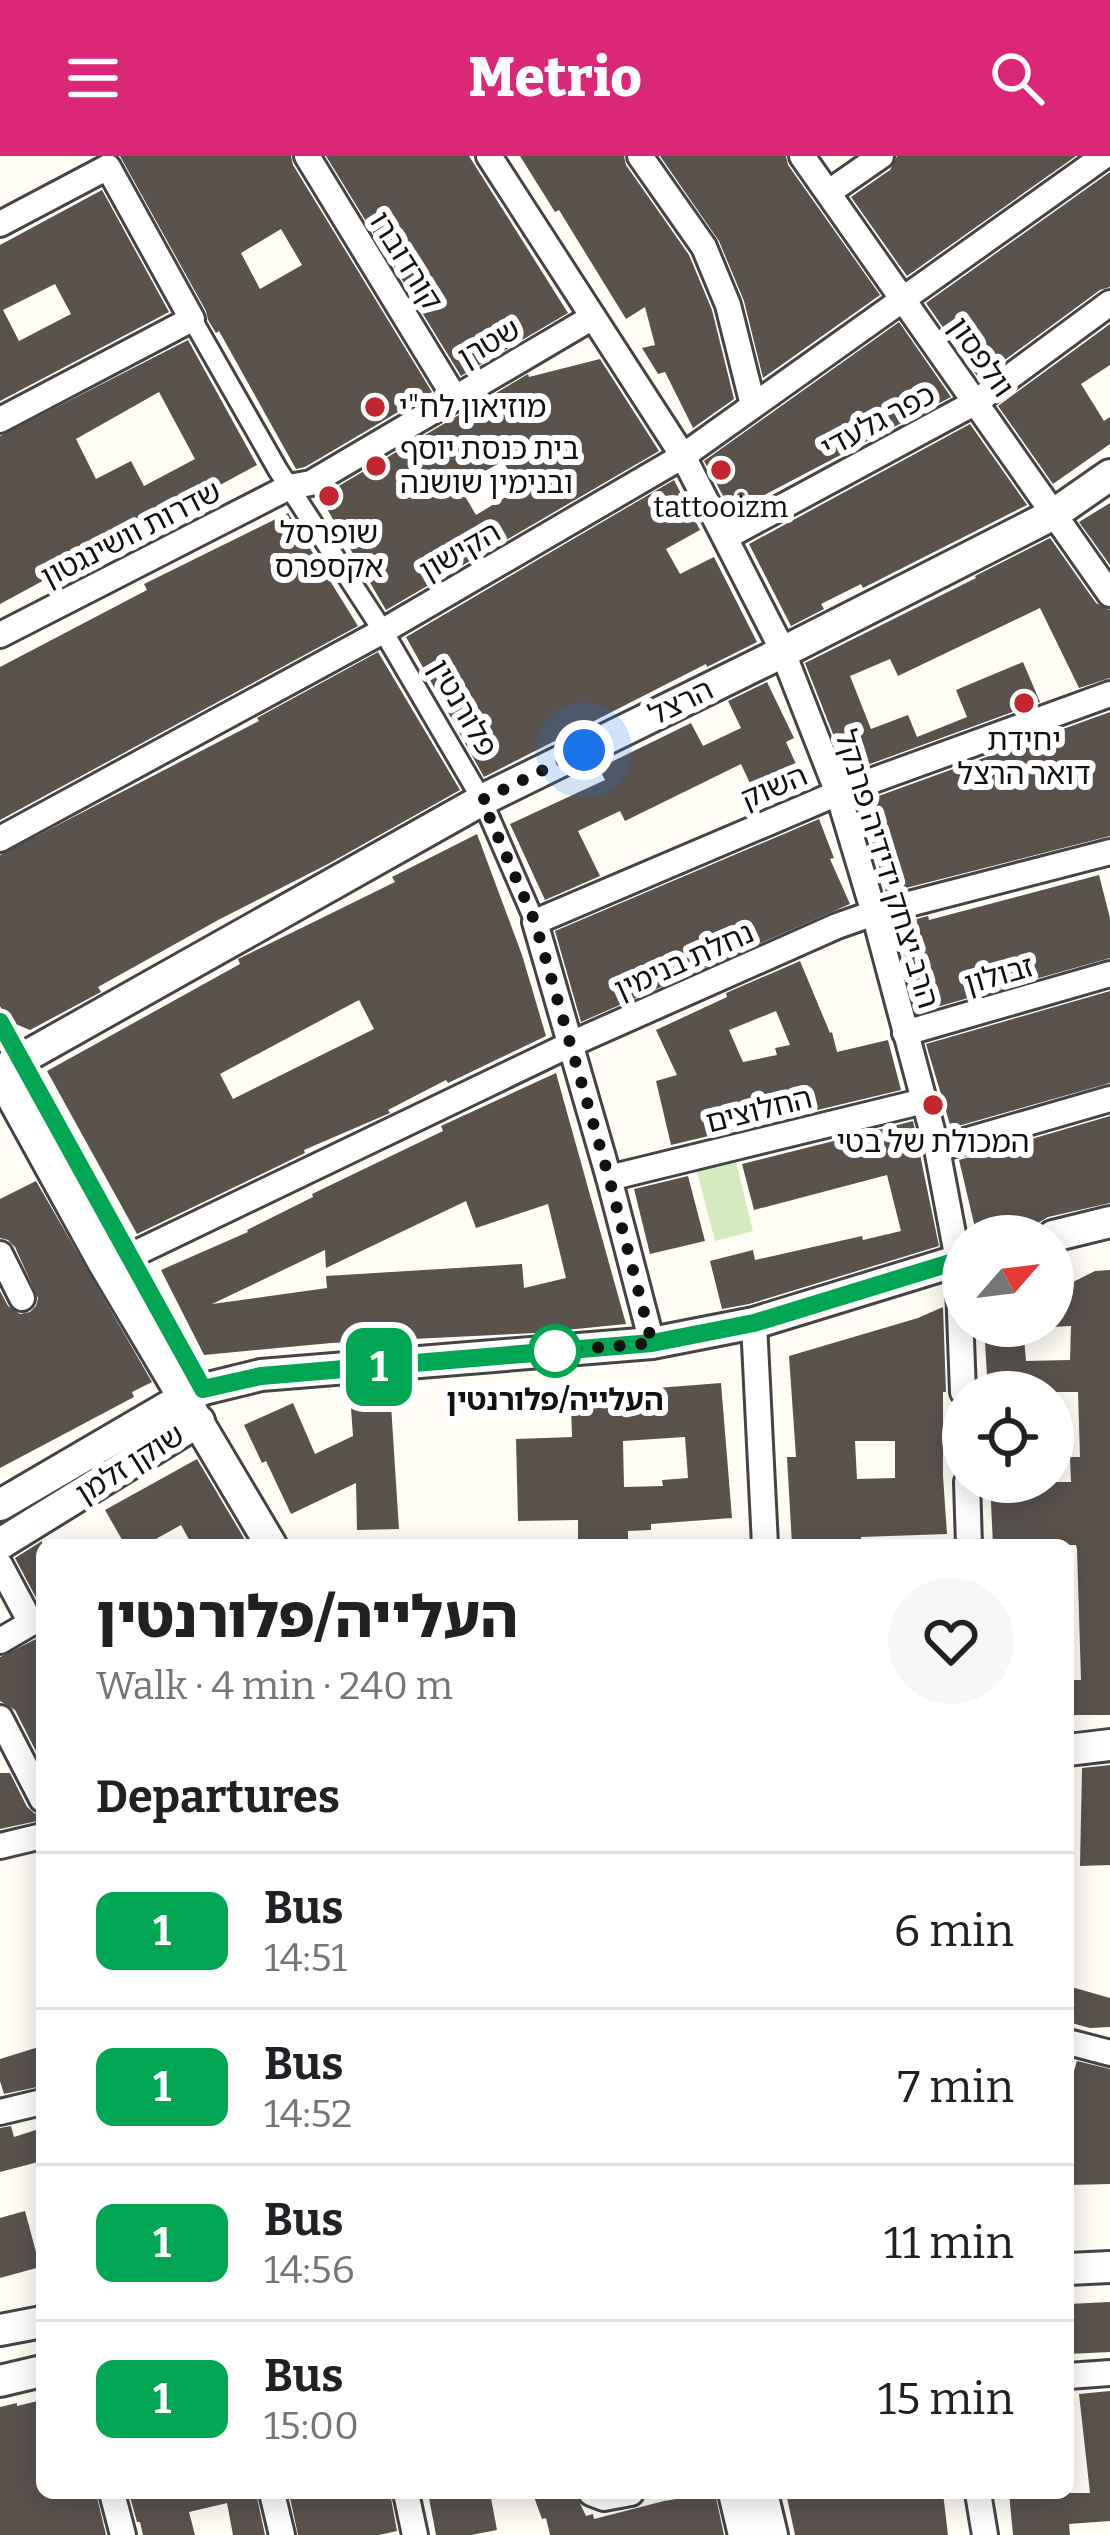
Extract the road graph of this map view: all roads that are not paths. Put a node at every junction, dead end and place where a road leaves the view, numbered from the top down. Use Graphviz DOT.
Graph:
graph roads {
  1 [pos="307,156"];
  2 [pos="490,156"];
  3 [pos="640,156"];
  4 [pos="802,156"];
  5 [pos="881,156"];
  6 [pos="1104,156"];
  7 [pos="105,161"];
  8 [pos="829,192"];
  9 [pos="0,224"];
  10 [pos="902,298"];
  11 [pos="1110,303"];
  12 [pos="593,317"];
  13 [pos="192,319"];
  14 [pos="455,398"];
  15 [pos="976,402"];
  16 [pos="753,405"];
  17 [pos="0,420"];
  18 [pos="682,456"];
  19 [pos="1110,475"];
  20 [pos="289,487"];
  21 [pos="1054,514"];
  22 [pos="726,537"];
  23 [pos="1110,594"];
  24 [pos="383,631"];
  25 [pos="0,635"];
  26 [pos="784,652"];
  27 [pos="1110,694"];
  28 [pos="838,793"];
  29 [pos="482,800"];
  30 [pos="0,839"];
  31 [pos="1110,852"];
  32 [pos="874,913"];
  33 [pos="535,922"];
  34 [pos="1110,974"];
  35 [pos="905,1034"];
  36 [pos="571,1044"];
  37 [pos="0,1073"];
  38 [pos="1110,1099"];
  39 [pos="924,1101"];
  40 [pos="938,1149"];
  41 [pos="609,1178"];
  42 [pos="952,1215"];
  43 [pos="1110,1222"];
  44 [pos="1074,1231"];
  45 [pos="0,1254"];
  46 [pos="104,1262"];
  47 [pos="942,1266"];
  48 [pos="22,1298"];
  49 [pos="755,1338"];
  50 [pos="652,1343"];
  51 [pos="192,1409"];
  52 [pos="968,1503"];
  53 [pos="0,1505"];
  54 [pos="268,1539"];
  55 [pos="765,1539"];
  56 [pos="969,1539"];
  57 [pos="0,1544"];
  58 [pos="0,1565"];
  59 [pos="36,1620"];
  60 [pos="0,1640"];
  61 [pos="0,1718"];
  62 [pos="1110,1744"];
  63 [pos="1074,1749"];
  64 [pos="36,1787"];
  65 [pos="36,1837"];
  66 [pos="0,1846"];
  67 [pos="1074,2044"];
  68 [pos="1110,2053"];
  69 [pos="36,2103"];
  70 [pos="0,2112"];
  71 [pos="1110,2267"];
  72 [pos="1074,2270"];
  73 [pos="36,2323"];
  74 [pos="0,2330"];
  75 [pos="36,2372"];
  76 [pos="1110,2373"];
  77 [pos="1074,2376"];
  78 [pos="0,2381"];
  79 [pos="114,2499"];
  80 [pos="273,2499"];
  81 [pos="407,2499"];
  82 [pos="735,2499"];
  83 [pos="763,2499"];
  84 [pos="978,2499"];
  85 [pos="123,2535"];
  86 [pos="282,2535"];
  87 [pos="415,2535"];
  88 [pos="744,2535"];
  89 [pos="772,2535"];
  90 [pos="985,2535"];
  1 -- 14 [label="street, קורדוברו"];
  2 -- 12 [label="street, הרב יצחק ידידיה פרנקל"];
  3 -- 16 [label="street"];
  4 -- 8 [label="street, וולפסון"];
  5 -- 8 [label="street"];
  6 -- 10 [label="street, הקישון"];
  7 -- 9 [label="street"];
  7 -- 13 [label="street, פלורנטין"];
  8 -- 10 [label="street, וולפסון"];
  10 -- 15 [label="street, וולפסון"];
  10 -- 16 [label="street, הקישון"];
  11 -- 15 [label="street, כפר גלעדי"];
  12 -- 14 [label="street, שטרן"];
  12 -- 18 [label="street, הרב יצחק ידידיה פרנקל"];
  13 -- 17 [label="street"];
  13 -- 20 [label="street, פלורנטין"];
  14 -- 20 [label="street, שטרן"];
  15 -- 21 [label="street, וולפסון"];
  15 -- 22 [label="street, כפר גלעדי"];
  16 -- 18 [label="street, הקישון"];
  18 -- 22 [label="street, הרב יצחק ידידיה פרנקל"];
  18 -- 24 [label="street, הקישון"];
  19 -- 21 [label="street, הרצל"];
  20 -- 24 [label="street, פלורנטין"];
  20 -- 25 [label="street, שדרות וושינגטון"];
  21 -- 23 [label="street, וולפסון"];
  21 -- 26 [label="street, הרצל"];
  22 -- 26 [label="street, הרב יצחק ידידיה פרנקל"];
  24 -- 29 [label="street, פלורנטין"];
  24 -- 30 [label="street, הקישון"];
  26 -- 28 [label="street, הרב יצחק ידידיה פרנקל"];
  26 -- 29 [label="street, הרצל"];
  27 -- 28 [label="street, השוק"];
  28 -- 32 [label="street, הרב יצחק ידידיה פרנקל"];
  28 -- 33 [label="street, השוק"];
  29 -- 33 [label="street, פלורנטין"];
  29 -- 37 [label="street, הרצל"];
  31 -- 32 [label="street, נחלת בנימין"];
  32 -- 35 [label="street, הרב יצחק ידידיה פרנקל"];
  32 -- 36 [label="street, נחלת בנימין"];
  33 -- 36 [label="street, פלורנטין"];
  34 -- 35 [label="street, זבולון"];
  35 -- 39 [label="street, הרב יצחק ידידיה פרנקל"];
  36 -- 41 [label="street, פלורנטין"];
  36 -- 46 [label="street, נחלת בנימין"];
  37 -- 46 [label="street"];
  38 -- 40 [label="street"];
  39 -- 40 [label="street, הרב יצחק ידידיה פרנקל"];
  39 -- 41 [label="street, החלוצים"];
  40 -- 42 [label="street, הרב יצחק ידידיה פרנקל"];
  41 -- 50 [label="street, פלורנטין"];
  43 -- 44 [label="street"];
  45 -- 48 [label="street"];
  46 -- 51 [label="street"];
  47 -- 49 [label="street"];
  49 -- 50 [label="street"];
  49 -- 55 [label="street"];
  50 -- 51 [label="street"];
  51 -- 53 [label="street, שוקן זלמן"];
  51 -- 54 [label="street"];
  51 -- 57 [label="street, שוקן זלמן"];
  52 -- 56 [label="street"];
  58 -- 59 [label="street"];
  59 -- 60 [label="street"];
  61 -- 64 [label="street"];
  62 -- 63 [label="street"];
  65 -- 66 [label="street"];
  67 -- 68 [label="street"];
  69 -- 70 [label="street"];
  71 -- 72 [label="street"];
  73 -- 74 [label="street"];
  75 -- 78 [label="street"];
  76 -- 77 [label="street"];
  79 -- 85 [label="street"];
  80 -- 86 [label="street"];
  81 -- 87 [label="street"];
  82 -- 88 [label="street"];
  83 -- 89 [label="street"];
  84 -- 90 [label="street"];
}
